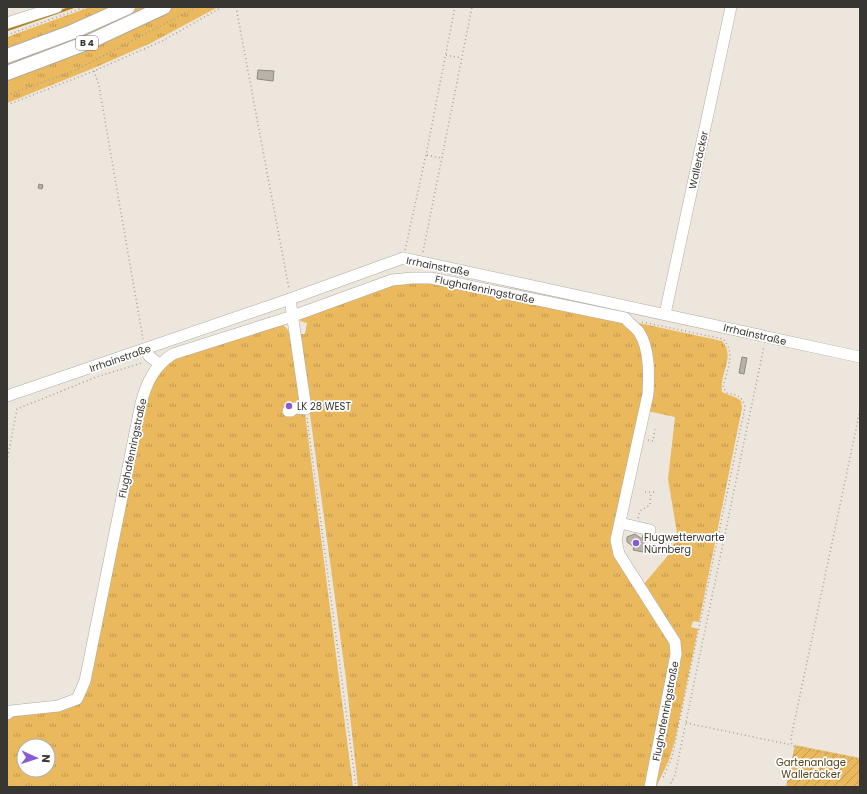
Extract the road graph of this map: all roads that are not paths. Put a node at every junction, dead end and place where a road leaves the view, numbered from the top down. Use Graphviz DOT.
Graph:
graph roads {
  1 [pos="57,7"];
  2 [pos="164,7"];
  3 [pos="730,7"];
  4 [pos="124,14"];
  5 [pos="7,23"];
  6 [pos="7,56"];
  7 [pos="7,74"];
  8 [pos="290,299"];
  9 [pos="665,314"];
  10 [pos="293,316"];
  11 [pos="145,349"];
  12 [pos="860,357"];
  13 [pos="157,362"];
  14 [pos="7,396"];
  15 [pos="288,411"];
  16 [pos="620,523"];
  17 [pos="650,530"];
  18 [pos="7,714"];
  19 [pos="650,787"];
  1 -- 5 [label="street"];
  2 -- 7 [label="main road, B 4"];
  3 -- 9 [label="street, Walleräcker"];
  4 -- 6 [label="main road, B 4"];
  8 -- 9 [label="street, Irrhainstraße"];
  8 -- 10 [label="street"];
  8 -- 11 [label="street, Irrhainstraße"];
  9 -- 12 [label="street, Irrhainstraße"];
  10 -- 13 [label="street, Flughafenringstraße"];
  10 -- 15 [label="street"];
  10 -- 16 [label="street, Flughafenringstraße"];
  11 -- 13 [label="street"];
  11 -- 14 [label="street, Irrhainstraße"];
  13 -- 18 [label="street, Flughafenringstraße"];
  16 -- 17 [label="street"];
  16 -- 19 [label="street, Flughafenringstraße"];
}
